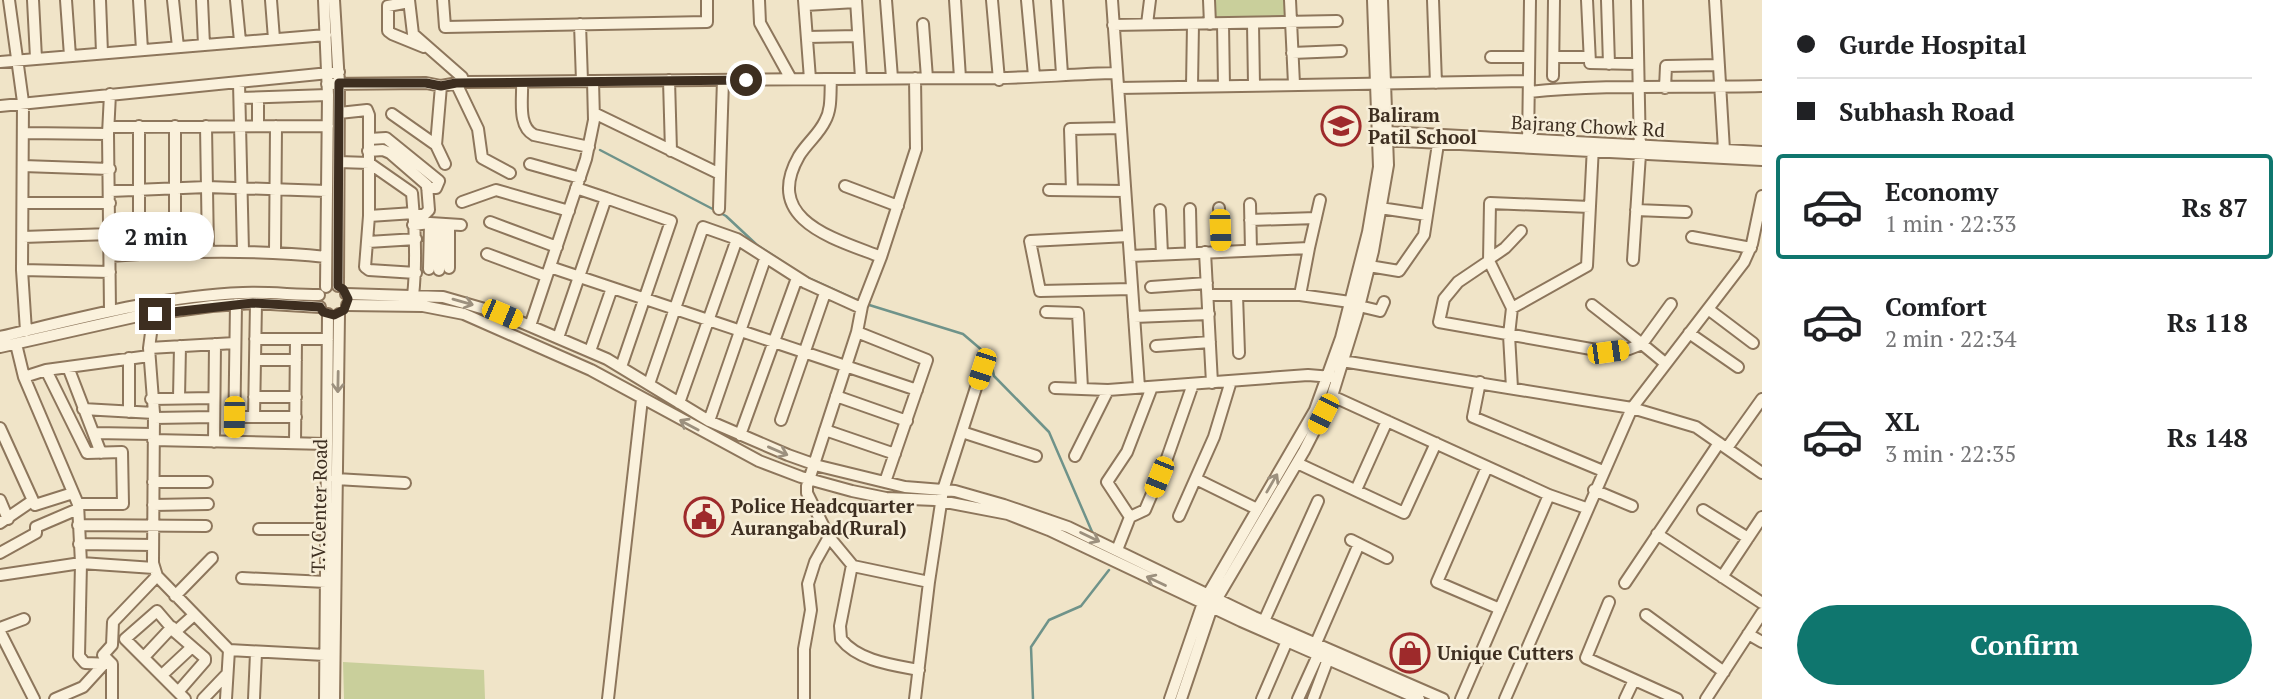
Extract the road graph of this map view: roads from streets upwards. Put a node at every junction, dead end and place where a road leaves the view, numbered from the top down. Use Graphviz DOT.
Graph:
graph roads {
  1 [pos="9,0"];
  2 [pos="33,0"];
  3 [pos="66,0"];
  4 [pos="100,0"];
  5 [pos="139,0"];
  6 [pos="173,0"];
  7 [pos="202,0"];
  8 [pos="236,0"];
  9 [pos="271,0"];
  10 [pos="324,0"];
  11 [pos="334,0"];
  12 [pos="443,0"];
  13 [pos="707,0"];
  14 [pos="759,0"];
  15 [pos="886,0"];
  16 [pos="955,0"];
  17 [pos="992,0"];
  18 [pos="1027,0"];
  19 [pos="1057,0"];
  20 [pos="1112,0"];
  21 [pos="1150,0"];
  22 [pos="1209,0"];
  23 [pos="1290,0"];
  24 [pos="1373,0"];
  25 [pos="1382,0"];
  26 [pos="1433,0"];
  27 [pos="1530,0"];
  28 [pos="1554,0"];
  29 [pos="1587,0"];
  30 [pos="1607,0"];
  31 [pos="1636,0"];
  32 [pos="1715,0"];
  33 [pos="409,1"];
  34 [pos="856,1"];
  35 [pos="804,3"];
  36 [pos="1337,21"];
  37 [pos="1291,23"];
  38 [pos="580,24"];
  39 [pos="923,24"];
  40 [pos="1147,24"];
  41 [pos="1193,24"];
  42 [pos="1210,24"];
  43 [pos="1223,24"];
  44 [pos="1252,24"];
  45 [pos="1113,25"];
  46 [pos="326,34"];
  47 [pos="858,36"];
  48 [pos="807,37"];
  49 [pos="274,38"];
  50 [pos="240,41"];
  51 [pos="204,45"];
  52 [pos="178,47"];
  53 [pos="427,47"];
  54 [pos="142,50"];
  55 [pos="1341,51"];
  56 [pos="102,53"];
  57 [pos="1292,53"];
  58 [pos="70,56"];
  59 [pos="1491,57"];
  60 [pos="1530,57"];
  61 [pos="1554,57"];
  62 [pos="1589,57"];
  63 [pos="36,58"];
  64 [pos="17,60"];
  65 [pos="0,62"];
  66 [pos="1609,64"];
  67 [pos="1637,64"];
  68 [pos="1719,65"];
  69 [pos="1062,74"];
  70 [pos="1116,74"];
  71 [pos="1034,76"];
  72 [pos="1553,76"];
  73 [pos="892,78"];
  74 [pos="921,78"];
  75 [pos="960,78"];
  76 [pos="791,79"];
  77 [pos="810,79"];
  78 [pos="831,79"];
  79 [pos="861,79"];
  80 [pos="669,80"];
  81 [pos="723,80"];
  82 [pos="999,80"];
  83 [pos="588,81"];
  84 [pos="332,82"];
  85 [pos="522,82"];
  86 [pos="239,83"];
  87 [pos="460,83"];
  88 [pos="1381,83"];
  89 [pos="1436,83"];
  90 [pos="1294,84"];
  91 [pos="1254,85"];
  92 [pos="441,86"];
  93 [pos="1192,86"];
  94 [pos="1224,86"];
  95 [pos="1762,86"];
  96 [pos="1529,87"];
  97 [pos="1720,87"];
  98 [pos="1118,88"];
  99 [pos="1665,88"];
  100 [pos="1638,89"];
  101 [pos="110,94"];
  102 [pos="240,98"];
  103 [pos="258,98"];
  104 [pos="23,102"];
  105 [pos="0,106"];
  106 [pos="339,113"];
  107 [pos="594,113"];
  108 [pos="392,114"];
  109 [pos="206,126"];
  110 [pos="258,126"];
  111 [pos="276,126"];
  112 [pos="328,126"];
  113 [pos="139,127"];
  114 [pos="174,127"];
  115 [pos="241,127"];
  116 [pos="1121,128"];
  117 [pos="109,130"];
  118 [pos="25,133"];
  119 [pos="1384,137"];
  120 [pos="369,139"];
  121 [pos="1438,144"];
  122 [pos="1528,144"];
  123 [pos="436,145"];
  124 [pos="589,146"];
  125 [pos="1593,148"];
  126 [pos="671,150"];
  127 [pos="1639,150"];
  128 [pos="1724,150"];
  129 [pos="368,151"];
  130 [pos="1762,152"];
  131 [pos="1762,160"];
  132 [pos="339,162"];
  133 [pos="369,163"];
  134 [pos="445,164"];
  135 [pos="530,164"];
  136 [pos="23,166"];
  137 [pos="110,169"];
  138 [pos="510,173"];
  139 [pos="720,174"];
  140 [pos="578,183"];
  141 [pos="845,186"];
  142 [pos="207,187"];
  143 [pos="243,188"];
  144 [pos="275,188"];
  145 [pos="427,188"];
  146 [pos="174,189"];
  147 [pos="1049,190"];
  148 [pos="1072,190"];
  149 [pos="110,191"];
  150 [pos="139,191"];
  151 [pos="327,191"];
  152 [pos="1125,191"];
  153 [pos="1762,196"];
  154 [pos="606,198"];
  155 [pos="1320,200"];
  156 [pos="462,202"];
  157 [pos="24,203"];
  158 [pos="110,204"];
  159 [pos="1250,204"];
  160 [pos="898,206"];
  161 [pos="1590,207"];
  162 [pos="1219,208"];
  163 [pos="1380,208"];
  164 [pos="719,209"];
  165 [pos="1190,209"];
  166 [pos="1636,209"];
  167 [pos="1160,210"];
  168 [pos="569,211"];
  169 [pos="1686,212"];
  170 [pos="1427,215"];
  171 [pos="369,216"];
  172 [pos="413,218"];
  173 [pos="1316,218"];
  174 [pos="1250,220"];
  175 [pos="490,222"];
  176 [pos="444,225"];
  177 [pos="1521,231"];
  178 [pos="110,234"];
  179 [pos="1128,236"];
  180 [pos="23,237"];
  181 [pos="1692,237"];
  182 [pos="416,239"];
  183 [pos="737,239"];
  184 [pos="368,242"];
  185 [pos="1755,246"];
  186 [pos="556,247"];
  187 [pos="1309,248"];
  188 [pos="1251,250"];
  189 [pos="208,251"];
  190 [pos="243,251"];
  191 [pos="275,251"];
  192 [pos="175,252"];
  193 [pos="1205,252"];
  194 [pos="1221,252"];
  195 [pos="1191,253"];
  196 [pos="139,254"];
  197 [pos="487,254"];
  198 [pos="1162,254"];
  199 [pos="110,256"];
  200 [pos="1130,256"];
  201 [pos="326,257"];
  202 [pos="881,257"];
  203 [pos="765,259"];
  204 [pos="1489,260"];
  205 [pos="1633,260"];
  206 [pos="1369,266"];
  207 [pos="22,270"];
  208 [pos="110,272"];
  209 [pos="548,272"];
  210 [pos="416,273"];
  211 [pos="579,277"];
  212 [pos="797,278"];
  213 [pos="1207,283"];
  214 [pos="612,288"];
  215 [pos="1151,288"];
  216 [pos="1132,289"];
  217 [pos="825,293"];
  218 [pos="1208,295"];
  219 [pos="1237,295"];
  220 [pos="1300,295"];
  221 [pos="413,296"];
  222 [pos="643,298"];
  223 [pos="333,300"];
  224 [pos="1384,302"];
  225 [pos="256,303"];
  226 [pos="236,304"];
  227 [pos="863,304"];
  228 [pos="1355,304"];
  229 [pos="1671,304"];
  230 [pos="1592,305"];
  231 [pos="1511,308"];
  232 [pos="155,309"];
  233 [pos="676,309"];
  234 [pos="1708,309"];
  235 [pos="110,311"];
  236 [pos="1046,312"];
  237 [pos="1209,314"];
  238 [pos="1134,317"];
  239 [pos="708,320"];
  240 [pos="530,326"];
  241 [pos="741,330"];
  242 [pos="26,331"];
  243 [pos="857,332"];
  244 [pos="1689,333"];
  245 [pos="1509,335"];
  246 [pos="0,337"];
  247 [pos="558,338"];
  248 [pos="255,339"];
  249 [pos="296,339"];
  250 [pos="328,339"];
  251 [pos="773,341"];
  252 [pos="1210,342"];
  253 [pos="235,343"];
  254 [pos="1753,343"];
  255 [pos="16,344"];
  256 [pos="215,344"];
  257 [pos="1642,345"];
  258 [pos="180,346"];
  259 [pos="1156,346"];
  260 [pos="0,347"];
  261 [pos="590,351"];
  262 [pos="149,352"];
  263 [pos="805,352"];
  264 [pos="1239,353"];
  265 [pos="129,358"];
  266 [pos="255,360"];
  267 [pos="296,360"];
  268 [pos="1338,360"];
  269 [pos="1665,363"];
  270 [pos="846,366"];
  271 [pos="68,367"];
  272 [pos="621,367"];
  273 [pos="1738,368"];
  274 [pos="982,369"];
  275 [pos="46,370"];
  276 [pos="24,377"];
  277 [pos="1332,377"];
  278 [pos="1231,381"];
  279 [pos="1480,382"];
  280 [pos="1212,383"];
  281 [pos="649,384"];
  282 [pos="1193,384"];
  283 [pos="1139,387"];
  284 [pos="1152,387"];
  285 [pos="1055,388"];
  286 [pos="1082,388"];
  287 [pos="1512,388"];
  288 [pos="917,390"];
  289 [pos="1108,390"];
  290 [pos="836,396"];
  291 [pos="1332,396"];
  292 [pos="254,397"];
  293 [pos="296,397"];
  294 [pos="179,398"];
  295 [pos="214,398"];
  296 [pos="151,399"];
  297 [pos="642,399"];
  298 [pos="1762,399"];
  299 [pos="679,403"];
  300 [pos="1632,408"];
  301 [pos="83,409"];
  302 [pos="130,412"];
  303 [pos="154,415"];
  304 [pos="214,417"];
  305 [pos="234,417"];
  306 [pos="254,417"];
  307 [pos="296,417"];
  308 [pos="781,420"];
  309 [pos="709,421"];
  310 [pos="907,421"];
  311 [pos="1387,421"];
  312 [pos="0,428"];
  313 [pos="825,430"];
  314 [pos="962,432"];
  315 [pos="94,433"];
  316 [pos="740,435"];
  317 [pos="153,437"];
  318 [pos="214,442"];
  319 [pos="234,442"];
  320 [pos="295,443"];
  321 [pos="1436,443"];
  322 [pos="327,444"];
  323 [pos="1723,446"];
  324 [pos="101,453"];
  325 [pos="895,454"];
  326 [pos="1036,456"];
  327 [pos="1075,456"];
  328 [pos="1297,463"];
  329 [pos="814,464"];
  330 [pos="1488,467"];
  331 [pos="1603,471"];
  332 [pos="1762,473"];
  333 [pos="336,479"];
  334 [pos="808,479"];
  335 [pos="1196,479"];
  336 [pos="153,482"];
  337 [pos="207,482"];
  338 [pos="885,482"];
  339 [pos="405,483"];
  340 [pos="1356,490"];
  341 [pos="1594,490"];
  342 [pos="1549,495"];
  343 [pos="943,496"];
  344 [pos="0,500"];
  345 [pos="32,501"];
  346 [pos="1318,501"];
  347 [pos="76,502"];
  348 [pos="208,504"];
  349 [pos="153,505"];
  350 [pos="1632,506"];
  351 [pos="1257,509"];
  352 [pos="1586,509"];
  353 [pos="1703,510"];
  354 [pos="1179,516"];
  355 [pos="1130,517"];
  356 [pos="1762,517"];
  357 [pos="4,521"];
  358 [pos="78,525"];
  359 [pos="153,525"];
  360 [pos="206,526"];
  361 [pos="259,529"];
  362 [pos="326,529"];
  363 [pos="1657,534"];
  364 [pos="829,537"];
  365 [pos="1748,538"];
  366 [pos="79,544"];
  367 [pos="153,545"];
  368 [pos="1116,550"];
  369 [pos="0,553"];
  370 [pos="212,558"];
  371 [pos="1387,558"];
  372 [pos="80,563"];
  373 [pos="852,565"];
  374 [pos="155,572"];
  375 [pos="0,575"];
  376 [pos="1722,577"];
  377 [pos="242,578"];
  378 [pos="326,582"];
  379 [pos="929,582"];
  380 [pos="1625,583"];
  381 [pos="175,596"];
  382 [pos="1210,601"];
  383 [pos="1609,601"];
  384 [pos="1762,603"];
  385 [pos="1500,609"];
  386 [pos="1762,613"];
  387 [pos="194,615"];
  388 [pos="1646,615"];
  389 [pos="24,619"];
  390 [pos="1264,621"];
  391 [pos="0,630"];
  392 [pos="174,630"];
  393 [pos="1748,634"];
  394 [pos="1287,641"];
  395 [pos="1762,642"];
  396 [pos="192,647"];
  397 [pos="229,650"];
  398 [pos="1321,652"];
  399 [pos="256,653"];
  400 [pos="325,655"];
  401 [pos="144,657"];
  402 [pos="108,664"];
  403 [pos="919,670"];
  404 [pos="1724,672"];
  405 [pos="162,675"];
  406 [pos="226,675"];
  407 [pos="1634,680"];
  408 [pos="181,695"];
  409 [pos="1181,698"];
  410 [pos="34,699"];
  411 [pos="55,699"];
  412 [pos="112,699"];
  413 [pos="203,699"];
  414 [pos="226,699"];
  415 [pos="254,699"];
  416 [pos="325,699"];
  417 [pos="334,699"];
  418 [pos="608,699"];
  419 [pos="804,699"];
  420 [pos="915,699"];
  421 [pos="1262,699"];
  422 [pos="1298,699"];
  423 [pos="1313,699"];
  424 [pos="1419,699"];
  425 [pos="1443,699"];
  426 [pos="1461,699"];
  427 [pos="1505,699"];
  428 [pos="1625,699"];
  429 [pos="1676,699"];
  430 [pos="1706,699"];
  1 -- 64 [label="street"];
  2 -- 63 [label="street"];
  3 -- 58 [label="street"];
  4 -- 56 [label="street"];
  5 -- 54 [label="street"];
  6 -- 52 [label="street"];
  7 -- 51 [label="street"];
  8 -- 50 [label="street"];
  9 -- 49 [label="street"];
  10 -- 46 [label="street, T.V.Center Road"];
  11 -- 84 [label="street, T.V.Center Road"];
  12 -- 38 [label="street"];
  13 -- 38 [label="street"];
  14 -- 76 [label="street"];
  15 -- 73 [label="street"];
  16 -- 75 [label="street"];
  17 -- 82 [label="street"];
  18 -- 71 [label="street"];
  19 -- 69 [label="street"];
  20 -- 45 [label="street"];
  21 -- 40 [label="street"];
  22 -- 42 [label="street"];
  23 -- 37 [label="street"];
  24 -- 88 [label="street"];
  25 -- 88 [label="street"];
  26 -- 89 [label="street"];
  27 -- 60 [label="street"];
  28 -- 61 [label="street"];
  29 -- 62 [label="street"];
  30 -- 66 [label="street"];
  31 -- 67 [label="street"];
  32 -- 68 [label="street"];
  33 -- 53 [label="street"];
  33 -- 53 [label="street"];
  34 -- 35 [label="street"];
  34 -- 47 [label="street"];
  35 -- 48 [label="street"];
  36 -- 37 [label="street"];
  37 -- 44 [label="street"];
  37 -- 57 [label="street"];
  38 -- 83 [label="street"];
  39 -- 74 [label="street"];
  40 -- 41 [label="street"];
  40 -- 45 [label="street"];
  41 -- 42 [label="street"];
  41 -- 93 [label="street"];
  42 -- 43 [label="street"];
  43 -- 44 [label="street"];
  43 -- 94 [label="street"];
  44 -- 91 [label="street"];
  45 -- 70 [label="street"];
  46 -- 49 [label="street"];
  46 -- 84 [label="street, T.V.Center Road"];
  47 -- 48 [label="street"];
  47 -- 79 [label="street"];
  48 -- 77 [label="street"];
  49 -- 50 [label="street"];
  50 -- 51 [label="street"];
  51 -- 52 [label="street"];
  52 -- 54 [label="street"];
  53 -- 87 [label="street"];
  54 -- 56 [label="street"];
  55 -- 57 [label="street"];
  56 -- 58 [label="street"];
  57 -- 90 [label="street"];
  58 -- 63 [label="street"];
  59 -- 60 [label="street"];
  60 -- 96 [label="street"];
  61 -- 62 [label="street"];
  61 -- 72 [label="street"];
  62 -- 66 [label="street"];
  63 -- 64 [label="street"];
  64 -- 65 [label="street"];
  64 -- 104 [label="street"];
  66 -- 67 [label="street"];
  67 -- 100 [label="street"];
  68 -- 97 [label="street"];
  68 -- 99 [label="street"];
  69 -- 70 [label="street"];
  69 -- 71 [label="street"];
  70 -- 98 [label="street"];
  71 -- 82 [label="street"];
  73 -- 74 [label="street"];
  73 -- 79 [label="street"];
  74 -- 75 [label="street"];
  74 -- 160 [label="street"];
  75 -- 82 [label="street"];
  76 -- 77 [label="street"];
  76 -- 81 [label="street"];
  77 -- 78 [label="street"];
  78 -- 79 [label="street"];
  78 -- 202 [label="street"];
  80 -- 81 [label="street"];
  80 -- 83 [label="street"];
  80 -- 126 [label="street"];
  81 -- 139 [label="street"];
  83 -- 85 [label="street"];
  83 -- 107 [label="street"];
  84 -- 86 [label="street"];
  84 -- 92 [label="street"];
  84 -- 103 [label="street"];
  84 -- 106 [label="street, T.V.Center Road"];
  84 -- 112 [label="street, T.V.Center Road"];
  85 -- 87 [label="street"];
  85 -- 124 [label="street"];
  86 -- 101 [label="street"];
  86 -- 102 [label="street"];
  87 -- 92 [label="street"];
  87 -- 138 [label="street"];
  88 -- 89 [label="street"];
  88 -- 90 [label="street"];
  88 -- 119 [label="street"];
  89 -- 96 [label="street"];
  90 -- 91 [label="street"];
  91 -- 94 [label="street"];
  92 -- 123 [label="street"];
  93 -- 94 [label="street"];
  93 -- 98 [label="street"];
  95 -- 97 [label="street"];
  96 -- 100 [label="street"];
  96 -- 122 [label="street"];
  97 -- 99 [label="street"];
  97 -- 128 [label="street"];
  98 -- 116 [label="street"];
  99 -- 100 [label="street"];
  100 -- 127 [label="street"];
  101 -- 104 [label="street"];
  101 -- 117 [label="street"];
  102 -- 103 [label="street"];
  102 -- 115 [label="street"];
  103 -- 110 [label="street"];
  104 -- 105 [label="street"];
  104 -- 118 [label="street"];
  106 -- 120 [label="street"];
  106 -- 132 [label="street, T.V.Center Road"];
  107 -- 124 [label="street"];
  107 -- 126 [label="street"];
  108 -- 123 [label="street"];
  109 -- 114 [label="street"];
  109 -- 115 [label="street"];
  109 -- 142 [label="street"];
  110 -- 111 [label="street"];
  110 -- 115 [label="street"];
  111 -- 112 [label="street"];
  111 -- 144 [label="street"];
  112 -- 151 [label="street, T.V.Center Road"];
  113 -- 114 [label="street"];
  113 -- 117 [label="street"];
  113 -- 150 [label="street"];
  114 -- 146 [label="street"];
  115 -- 143 [label="street"];
  116 -- 148 [label="street"];
  116 -- 152 [label="street"];
  117 -- 118 [label="street"];
  117 -- 137 [label="street"];
  118 -- 136 [label="street"];
  119 -- 121 [label="street, Bajrang Chowk Rd"];
  119 -- 122 [label="street, Bajrang Chowk Rd"];
  119 -- 163 [label="street"];
  119 -- 228 [label="street"];
  120 -- 129 [label="street"];
  120 -- 145 [label="street"];
  121 -- 122 [label="street, Bajrang Chowk Rd"];
  121 -- 170 [label="street"];
  122 -- 125 [label="street, Bajrang Chowk Rd"];
  123 -- 134 [label="street"];
  124 -- 140 [label="street"];
  125 -- 127 [label="street, Bajrang Chowk Rd"];
  125 -- 161 [label="street"];
  126 -- 139 [label="street"];
  127 -- 128 [label="street, Bajrang Chowk Rd"];
  127 -- 131 [label="street, Bajrang Chowk Rd"];
  127 -- 166 [label="street"];
  128 -- 130 [label="street, Bajrang Chowk Rd"];
  129 -- 133 [label="street"];
  129 -- 145 [label="street"];
  132 -- 133 [label="street"];
  132 -- 223 [label="street, T.V.Center Road"];
  133 -- 171 [label="street"];
  133 -- 172 [label="street"];
  135 -- 140 [label="street"];
  136 -- 137 [label="street"];
  136 -- 157 [label="street"];
  137 -- 149 [label="street"];
  139 -- 164 [label="street"];
  140 -- 154 [label="street"];
  140 -- 168 [label="street"];
  141 -- 160 [label="street"];
  142 -- 143 [label="street"];
  142 -- 146 [label="street"];
  142 -- 189 [label="street"];
  143 -- 144 [label="street"];
  143 -- 190 [label="street"];
  144 -- 151 [label="street"];
  144 -- 191 [label="street"];
  145 -- 172 [label="street"];
  146 -- 150 [label="street"];
  146 -- 192 [label="street"];
  147 -- 148 [label="street"];
  148 -- 152 [label="street"];
  149 -- 150 [label="street"];
  149 -- 158 [label="street"];
  150 -- 196 [label="street"];
  151 -- 201 [label="street, T.V.Center Road"];
  152 -- 179 [label="street"];
  153 -- 185 [label="street"];
  154 -- 211 [label="street"];
  154 -- 222 [label="street"];
  155 -- 173 [label="street"];
  156 -- 168 [label="street"];
  157 -- 158 [label="street"];
  157 -- 180 [label="street"];
  158 -- 178 [label="street"];
  159 -- 174 [label="street"];
  160 -- 202 [label="street"];
  161 -- 204 [label="street"];
  161 -- 231 [label="street"];
  162 -- 194 [label="street"];
  163 -- 170 [label="street"];
  163 -- 206 [label="street"];
  165 -- 195 [label="street"];
  166 -- 169 [label="street"];
  166 -- 205 [label="street"];
  167 -- 198 [label="street"];
  168 -- 186 [label="street"];
  170 -- 206 [label="street"];
  171 -- 172 [label="street"];
  171 -- 184 [label="street"];
  172 -- 176 [label="street"];
  172 -- 182 [label="street"];
  173 -- 174 [label="street"];
  173 -- 187 [label="street"];
  174 -- 188 [label="street"];
  175 -- 186 [label="street"];
  176 -- 176 [label="street"];
  177 -- 204 [label="street"];
  178 -- 180 [label="street"];
  178 -- 199 [label="street"];
  179 -- 200 [label="street"];
  179 -- 216 [label="street"];
  180 -- 207 [label="street"];
  181 -- 185 [label="street"];
  182 -- 184 [label="street"];
  182 -- 210 [label="street"];
  183 -- 203 [label="street"];
  183 -- 233 [label="street"];
  183 -- 239 [label="street"];
  184 -- 210 [label="street"];
  185 -- 234 [label="street"];
  186 -- 209 [label="street"];
  187 -- 188 [label="street"];
  187 -- 220 [label="street"];
  188 -- 194 [label="street"];
  189 -- 190 [label="street"];
  189 -- 192 [label="street"];
  190 -- 191 [label="street"];
  191 -- 201 [label="street"];
  192 -- 196 [label="street"];
  193 -- 194 [label="street"];
  193 -- 195 [label="street"];
  193 -- 213 [label="street"];
  195 -- 198 [label="street"];
  196 -- 199 [label="street"];
  197 -- 209 [label="street"];
  198 -- 200 [label="street"];
  199 -- 208 [label="street"];
  200 -- 216 [label="street"];
  201 -- 223 [label="street, T.V.Center Road"];
  202 -- 227 [label="street"];
  203 -- 212 [label="street"];
  203 -- 241 [label="street"];
  204 -- 231 [label="street"];
  204 -- 245 [label="street"];
  206 -- 228 [label="street"];
  207 -- 208 [label="street"];
  207 -- 242 [label="street"];
  208 -- 235 [label="street"];
  209 -- 211 [label="street"];
  209 -- 240 [label="street"];
  210 -- 221 [label="street"];
  211 -- 214 [label="street"];
  211 -- 247 [label="street"];
  212 -- 217 [label="street"];
  212 -- 251 [label="street"];
  213 -- 215 [label="street"];
  213 -- 218 [label="street"];
  214 -- 222 [label="street"];
  214 -- 261 [label="street"];
  216 -- 238 [label="street"];
  217 -- 227 [label="street"];
  217 -- 263 [label="street"];
  218 -- 219 [label="street"];
  218 -- 237 [label="street"];
  219 -- 220 [label="street"];
  219 -- 264 [label="street"];
  220 -- 228 [label="street"];
  221 -- 223 [label="street"];
  221 -- 240 [label="street, one-way"];
  222 -- 233 [label="street"];
  222 -- 272 [label="street"];
  223 -- 225 [label="street"];
  223 -- 232 [label="street"];
  223 -- 250 [label="street, T.V.Center Road"];
  223 -- 297 [label="street"];
  223 -- 333 [label="street, T.V.Center Road, one-way"];
  224 -- 228 [label="street"];
  225 -- 226 [label="street"];
  225 -- 248 [label="street"];
  226 -- 232 [label="street"];
  226 -- 253 [label="street"];
  227 -- 243 [label="street"];
  228 -- 268 [label="street"];
  229 -- 257 [label="street"];
  230 -- 257 [label="street"];
  231 -- 245 [label="street"];
  232 -- 235 [label="street"];
  232 -- 255 [label="street"];
  232 -- 262 [label="street"];
  233 -- 239 [label="street"];
  233 -- 281 [label="street"];
  234 -- 244 [label="street"];
  234 -- 254 [label="street"];
  235 -- 242 [label="street"];
  236 -- 286 [label="street"];
  237 -- 238 [label="street"];
  237 -- 252 [label="street"];
  238 -- 283 [label="street"];
  239 -- 241 [label="street"];
  239 -- 299 [label="street"];
  240 -- 247 [label="street"];
  241 -- 251 [label="street"];
  241 -- 309 [label="street"];
  242 -- 246 [label="street"];
  243 -- 270 [label="street"];
  243 -- 288 [label="street"];
  244 -- 269 [label="street"];
  244 -- 273 [label="street"];
  245 -- 257 [label="street"];
  245 -- 287 [label="street"];
  247 -- 261 [label="street"];
  248 -- 249 [label="street"];
  248 -- 266 [label="street"];
  249 -- 250 [label="street"];
  249 -- 267 [label="street"];
  250 -- 322 [label="street, T.V.Center Road"];
  251 -- 263 [label="street"];
  251 -- 316 [label="street"];
  252 -- 259 [label="street"];
  252 -- 280 [label="street"];
  253 -- 256 [label="street"];
  253 -- 305 [label="street"];
  255 -- 260 [label="street"];
  255 -- 276 [label="street"];
  256 -- 258 [label="street"];
  256 -- 295 [label="street"];
  257 -- 269 [label="street"];
  258 -- 262 [label="street"];
  258 -- 294 [label="street"];
  261 -- 272 [label="street"];
  262 -- 265 [label="street"];
  262 -- 296 [label="street"];
  263 -- 270 [label="street"];
  263 -- 308 [label="street"];
  265 -- 271 [label="street"];
  265 -- 302 [label="street"];
  266 -- 267 [label="street"];
  266 -- 292 [label="street"];
  267 -- 293 [label="street"];
  268 -- 277 [label="street"];
  268 -- 279 [label="street"];
  269 -- 300 [label="street"];
  270 -- 288 [label="street"];
  270 -- 290 [label="street"];
  271 -- 275 [label="street"];
  271 -- 301 [label="street"];
  272 -- 281 [label="street"];
  274 -- 314 [label="street"];
  275 -- 276 [label="street"];
  275 -- 324 [label="street"];
  276 -- 347 [label="street"];
  277 -- 278 [label="street"];
  277 -- 291 [label="street"];
  351 -- 277 [label="street, one-way"];
  278 -- 280 [label="street"];
  278 -- 335 [label="street"];
  279 -- 287 [label="street"];
  279 -- 331 [label="street"];
  280 -- 282 [label="street"];
  281 -- 299 [label="street"];
  282 -- 284 [label="street"];
  282 -- 355 [label="street"];
  283 -- 284 [label="street"];
  283 -- 289 [label="street"];
  284 -- 355 [label="street"];
  285 -- 286 [label="street"];
  286 -- 289 [label="street"];
  287 -- 300 [label="street"];
  288 -- 310 [label="street"];
  289 -- 327 [label="street"];
  290 -- 310 [label="street"];
  290 -- 313 [label="street"];
  291 -- 311 [label="street"];
  291 -- 328 [label="street"];
  292 -- 293 [label="street"];
  292 -- 306 [label="street"];
  293 -- 307 [label="street"];
  294 -- 295 [label="street"];
  294 -- 296 [label="street"];
  295 -- 304 [label="street"];
  296 -- 303 [label="street"];
  334 -- 297 [label="street, one-way"];
  297 -- 418 [label="street"];
  298 -- 323 [label="street"];
  299 -- 309 [label="street"];
  300 -- 323 [label="street"];
  300 -- 331 [label="street"];
  301 -- 302 [label="street"];
  301 -- 315 [label="street"];
  302 -- 303 [label="street"];
  303 -- 304 [label="street"];
  303 -- 317 [label="street"];
  304 -- 318 [label="street"];
  305 -- 306 [label="street"];
  305 -- 319 [label="street"];
  306 -- 307 [label="street"];
  307 -- 320 [label="street"];
  309 -- 316 [label="street"];
  310 -- 325 [label="street"];
  311 -- 321 [label="street"];
  311 -- 340 [label="street"];
  312 -- 345 [label="street"];
  313 -- 325 [label="street"];
  313 -- 329 [label="street"];
  314 -- 326 [label="street"];
  314 -- 343 [label="street"];
  315 -- 317 [label="street"];
  315 -- 324 [label="street"];
  316 -- 329 [label="street, one-way"];
  317 -- 318 [label="street"];
  317 -- 336 [label="street"];
  318 -- 319 [label="street"];
  319 -- 320 [label="street"];
  320 -- 322 [label="street"];
  321 -- 330 [label="street"];
  321 -- 340 [label="street"];
  322 -- 362 [label="street, T.V.Center Road"];
  323 -- 332 [label="street"];
  323 -- 363 [label="street"];
  324 -- 347 [label="street"];
  325 -- 338 [label="street"];
  328 -- 340 [label="street"];
  328 -- 382 [label="street"];
  329 -- 334 [label="street"];
  329 -- 338 [label="street"];
  330 -- 342 [label="street"];
  330 -- 385 [label="street"];
  331 -- 341 [label="street"];
  333 -- 339 [label="street"];
  333 -- 417 [label="street, T.V.Center Road"];
  334 -- 343 [label="street"];
  334 -- 364 [label="street"];
  335 -- 351 [label="street"];
  335 -- 354 [label="street"];
  336 -- 337 [label="street"];
  336 -- 349 [label="street"];
  338 -- 343 [label="street"];
  341 -- 350 [label="street"];
  341 -- 352 [label="street"];
  342 -- 352 [label="street"];
  342 -- 385 [label="street"];
  343 -- 368 [label="street, one-way"];
  343 -- 379 [label="street"];
  382 -- 343 [label="street, one-way"];
  344 -- 357 [label="street"];
  345 -- 347 [label="street"];
  345 -- 357 [label="street"];
  346 -- 390 [label="street"];
  347 -- 358 [label="street"];
  347 -- 369 [label="street"];
  348 -- 349 [label="street"];
  349 -- 359 [label="street"];
  351 -- 382 [label="street"];
  352 -- 427 [label="street"];
  353 -- 365 [label="street"];
  355 -- 368 [label="street"];
  356 -- 365 [label="street"];
  358 -- 359 [label="street"];
  358 -- 366 [label="street"];
  359 -- 360 [label="street"];
  359 -- 367 [label="street"];
  361 -- 362 [label="street"];
  362 -- 378 [label="street, T.V.Center Road"];
  363 -- 376 [label="street"];
  363 -- 380 [label="street"];
  364 -- 373 [label="street"];
  364 -- 419 [label="street"];
  365 -- 376 [label="street"];
  366 -- 367 [label="street"];
  366 -- 372 [label="street"];
  367 -- 374 [label="street"];
  368 -- 382 [label="street"];
  370 -- 381 [label="street"];
  371 -- 398 [label="street"];
  372 -- 374 [label="street"];
  372 -- 375 [label="street"];
  372 -- 402 [label="street"];
  373 -- 379 [label="street"];
  373 -- 403 [label="street"];
  374 -- 381 [label="street"];
  374 -- 402 [label="street"];
  376 -- 384 [label="street"];
  377 -- 378 [label="street"];
  378 -- 400 [label="street, T.V.Center Road"];
  379 -- 403 [label="street"];
  381 -- 387 [label="street"];
  382 -- 390 [label="street"];
  382 -- 394 [label="street"];
  382 -- 409 [label="street"];
  383 -- 407 [label="street"];
  385 -- 426 [label="street"];
  386 -- 393 [label="street"];
  387 -- 392 [label="street"];
  387 -- 397 [label="street"];
  388 -- 404 [label="street"];
  389 -- 391 [label="street"];
  390 -- 398 [label="street"];
  391 -- 410 [label="street"];
  392 -- 396 [label="street"];
  392 -- 401 [label="street"];
  392 -- 401 [label="street"];
  393 -- 395 [label="street"];
  393 -- 404 [label="street"];
  394 -- 398 [label="street"];
  394 -- 421 [label="street"];
  396 -- 405 [label="street"];
  396 -- 408 [label="street"];
  397 -- 399 [label="street"];
  397 -- 406 [label="street"];
  398 -- 422 [label="street"];
  398 -- 423 [label="street"];
  398 -- 424 [label="street"];
  398 -- 425 [label="street"];
  399 -- 400 [label="street"];
  399 -- 415 [label="street"];
  400 -- 416 [label="street, T.V.Center Road"];
  401 -- 405 [label="street"];
  402 -- 411 [label="street"];
  402 -- 412 [label="street"];
  403 -- 420 [label="street"];
  404 -- 430 [label="street"];
  405 -- 408 [label="street"];
  406 -- 413 [label="street"];
  406 -- 414 [label="street"];
  407 -- 428 [label="street"];
  407 -- 429 [label="street"];
}
